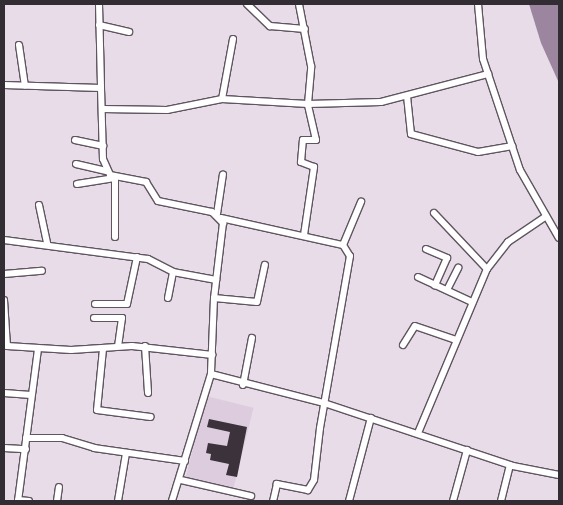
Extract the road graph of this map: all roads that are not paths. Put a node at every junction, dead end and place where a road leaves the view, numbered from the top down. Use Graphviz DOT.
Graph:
graph roads {
  1 [pos="99,4"];
  2 [pos="247,4"];
  3 [pos="299,4"];
  4 [pos="478,4"];
  5 [pos="100,25"];
  6 [pos="305,29"];
  7 [pos="129,32"];
  8 [pos="234,39"];
  9 [pos="19,45"];
  10 [pos="488,74"];
  11 [pos="4,85"];
  12 [pos="25,86"];
  13 [pos="100,88"];
  14 [pos="407,96"];
  15 [pos="222,99"];
  16 [pos="308,104"];
  17 [pos="102,109"];
  18 [pos="75,140"];
  19 [pos="102,146"];
  20 [pos="512,146"];
  21 [pos="76,164"];
  22 [pos="106,170"];
  23 [pos="223,174"];
  24 [pos="115,178"];
  25 [pos="76,184"];
  26 [pos="361,202"];
  27 [pos="39,206"];
  28 [pos="434,213"];
  29 [pos="219,216"];
  30 [pos="545,217"];
  31 [pos="304,235"];
  32 [pos="115,237"];
  33 [pos="559,238"];
  34 [pos="4,240"];
  35 [pos="47,244"];
  36 [pos="344,245"];
  37 [pos="426,249"];
  38 [pos="137,257"];
  39 [pos="265,265"];
  40 [pos="458,268"];
  41 [pos="487,269"];
  42 [pos="42,271"];
  43 [pos="173,272"];
  44 [pos="4,274"];
  45 [pos="418,277"];
  46 [pos="216,280"];
  47 [pos="435,285"];
  48 [pos="447,290"];
  49 [pos="168,298"];
  50 [pos="214,298"];
  51 [pos="4,300"];
  52 [pos="472,302"];
  53 [pos="95,304"];
  54 [pos="94,318"];
  55 [pos="252,338"];
  56 [pos="456,340"];
  57 [pos="403,345"];
  58 [pos="5,346"];
  59 [pos="118,346"];
  60 [pos="145,346"];
  61 [pos="38,349"];
  62 [pos="103,349"];
  63 [pos="212,356"];
  64 [pos="211,374"];
  65 [pos="243,385"];
  66 [pos="4,393"];
  67 [pos="148,393"];
  68 [pos="31,395"];
  69 [pos="324,403"];
  70 [pos="151,417"];
  71 [pos="371,418"];
  72 [pos="418,433"];
  73 [pos="26,438"];
  74 [pos="4,448"];
  75 [pos="26,449"];
  76 [pos="467,450"];
  77 [pos="126,453"];
  78 [pos="185,461"];
  79 [pos="510,465"];
  80 [pos="559,475"];
  81 [pos="181,480"];
  82 [pos="59,487"];
  83 [pos="251,496"];
  84 [pos="18,501"];
  85 [pos="29,501"];
  86 [pos="57,501"];
  87 [pos="118,501"];
  88 [pos="172,501"];
  89 [pos="272,501"];
  90 [pos="350,501"];
  91 [pos="453,501"];
  92 [pos="501,501"];
  1 -- 5 [label="street"];
  2 -- 6 [label="street"];
  3 -- 6 [label="street"];
  4 -- 10 [label="street"];
  5 -- 7 [label="street"];
  5 -- 13 [label="street"];
  6 -- 16 [label="street"];
  8 -- 15 [label="street"];
  9 -- 12 [label="street"];
  10 -- 14 [label="street"];
  10 -- 20 [label="street"];
  11 -- 12 [label="street"];
  12 -- 13 [label="street"];
  13 -- 17 [label="street"];
  14 -- 16 [label="street"];
  14 -- 20 [label="street"];
  15 -- 16 [label="street"];
  15 -- 17 [label="street"];
  16 -- 31 [label="street"];
  17 -- 19 [label="street"];
  18 -- 19 [label="street"];
  19 -- 22 [label="street"];
  20 -- 30 [label="street"];
  21 -- 22 [label="street"];
  22 -- 24 [label="street"];
  23 -- 29 [label="street"];
  24 -- 25 [label="street"];
  24 -- 29 [label="street"];
  24 -- 32 [label="street"];
  26 -- 36 [label="street"];
  27 -- 35 [label="street"];
  28 -- 41 [label="street"];
  29 -- 31 [label="street"];
  29 -- 46 [label="street"];
  30 -- 33 [label="street"];
  30 -- 41 [label="street"];
  31 -- 36 [label="street"];
  34 -- 35 [label="street"];
  35 -- 38 [label="street"];
  36 -- 69 [label="street"];
  37 -- 47 [label="street"];
  38 -- 43 [label="street"];
  38 -- 53 [label="street"];
  39 -- 50 [label="street"];
  40 -- 48 [label="street"];
  41 -- 52 [label="street"];
  42 -- 44 [label="street"];
  43 -- 46 [label="street"];
  43 -- 49 [label="street"];
  45 -- 47 [label="street"];
  46 -- 50 [label="street"];
  47 -- 48 [label="street"];
  48 -- 52 [label="street"];
  50 -- 63 [label="street"];
  51 -- 58 [label="street"];
  52 -- 56 [label="street"];
  54 -- 59 [label="street"];
  55 -- 65 [label="street"];
  56 -- 57 [label="street"];
  56 -- 72 [label="street"];
  58 -- 61 [label="street"];
  59 -- 60 [label="street"];
  59 -- 62 [label="street"];
  60 -- 63 [label="street"];
  60 -- 67 [label="street"];
  61 -- 62 [label="street"];
  61 -- 68 [label="street"];
  62 -- 70 [label="street"];
  63 -- 64 [label="street"];
  64 -- 65 [label="street"];
  64 -- 78 [label="street"];
  65 -- 69 [label="street"];
  66 -- 68 [label="street"];
  68 -- 73 [label="street"];
  69 -- 71 [label="street"];
  69 -- 89 [label="street"];
  71 -- 72 [label="street"];
  71 -- 90 [label="street"];
  72 -- 76 [label="street"];
  73 -- 75 [label="street"];
  73 -- 77 [label="street"];
  74 -- 75 [label="street"];
  75 -- 84 [label="street"];
  76 -- 79 [label="street"];
  76 -- 91 [label="street"];
  77 -- 78 [label="street"];
  77 -- 87 [label="street"];
  78 -- 81 [label="street"];
  79 -- 80 [label="street"];
  79 -- 92 [label="street"];
  81 -- 83 [label="street"];
  81 -- 88 [label="street"];
  82 -- 86 [label="street"];
  84 -- 85 [label="street"];
}
